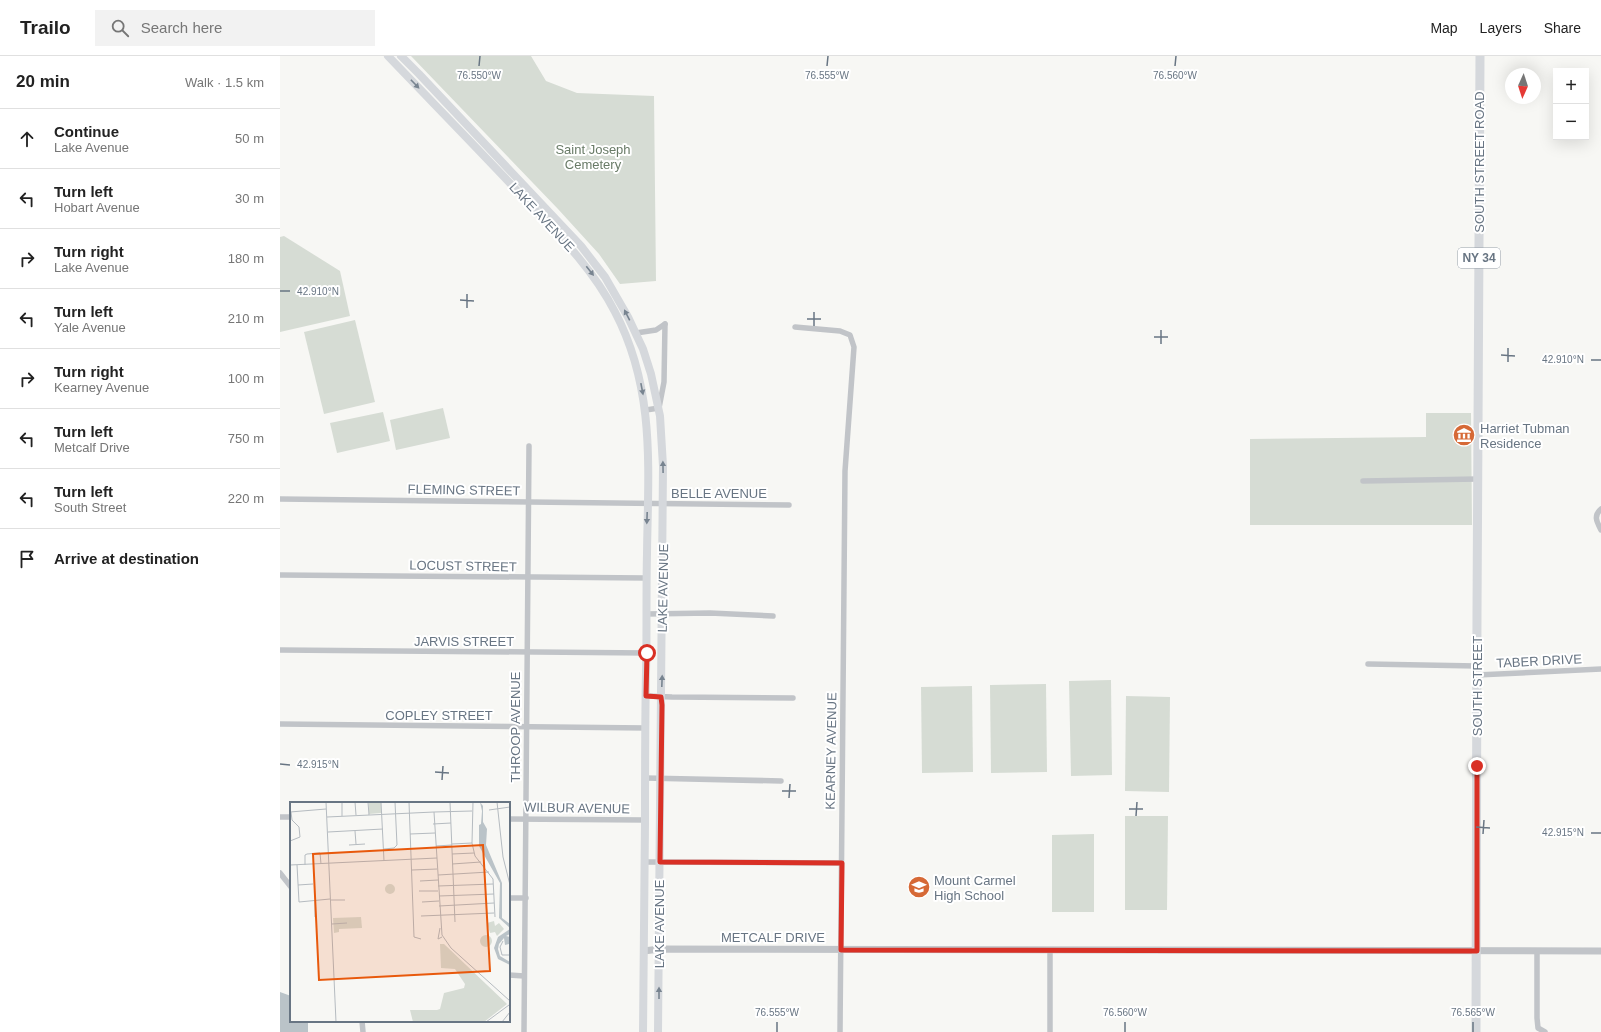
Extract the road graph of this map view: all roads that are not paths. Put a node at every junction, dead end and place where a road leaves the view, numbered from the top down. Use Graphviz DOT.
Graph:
graph roads {
  1 [pos="388,56"];
  2 [pos="401,56"];
  3 [pos="1480,56"];
  4 [pos="795,327"];
  5 [pos="636,333"];
  6 [pos="659,408"];
  7 [pos="646,410"];
  8 [pos="529,446"];
  9 [pos="1478,460"];
  10 [pos="1478,479"];
  11 [pos="1363,481"];
  12 [pos="280,499"];
  13 [pos="529,502"];
  14 [pos="648,503"];
  15 [pos="663,504"];
  16 [pos="789,505"];
  17 [pos="1601,509"];
  18 [pos="1601,530"];
  19 [pos="280,575"];
  20 [pos="527,578"];
  21 [pos="646,578"];
  22 [pos="647,614"];
  23 [pos="662,614"];
  24 [pos="773,616"];
  25 [pos="280,650"];
  26 [pos="527,652"];
  27 [pos="647,653"];
  28 [pos="1368,664"];
  29 [pos="1601,670"];
  30 [pos="1477,671"];
  31 [pos="646,696"];
  32 [pos="661,697"];
  33 [pos="793,698"];
  34 [pos="280,724"];
  35 [pos="526,727"];
  36 [pos="646,728"];
  37 [pos="646,778"];
  38 [pos="661,779"];
  39 [pos="781,781"];
  40 [pos="510,819"];
  41 [pos="526,819"];
  42 [pos="645,820"];
  43 [pos="645,862"];
  44 [pos="660,862"];
  45 [pos="842,863"];
  46 [pos="280,873"];
  47 [pos="290,886"];
  48 [pos="510,898"];
  49 [pos="526,898"];
  50 [pos="659,949"];
  51 [pos="841,950"];
  52 [pos="1050,950"];
  53 [pos="644,951"];
  54 [pos="1477,951"];
  55 [pos="1537,951"];
  56 [pos="1601,951"];
  57 [pos="510,975"];
  58 [pos="524,976"];
  59 [pos="362,1022"];
  60 [pos="363,1032"];
  61 [pos="524,1032"];
  62 [pos="644,1032"];
  63 [pos="658,1032"];
  64 [pos="840,1032"];
  65 [pos="1050,1032"];
  66 [pos="1476,1032"];
  67 [pos="1544,1032"];
  1 -- 7 [label="main road, LAKE AVENUE, one-way"];
  5 -- 2 [label="main road, LAKE AVENUE, one-way"];
  3 -- 9 [label="main road, SOUTH STREET ROAD / NY 34"];
  4 -- 45 [label="street, KEARNEY AVENUE"];
  5 -- 6 [label="main road, LAKE AVENUE"];
  5 -- 6 [label="street, LAKE AVENUE"];
  6 -- 7 [label="street"];
  15 -- 6 [label="main road, LAKE AVENUE, one-way"];
  7 -- 14 [label="main road, LAKE AVENUE"];
  8 -- 13 [label="street, THROOP AVENUE"];
  9 -- 10 [label="main road, SOUTH STREET / NY 34"];
  10 -- 11 [label="street"];
  10 -- 30 [label="main road, SOUTH STREET / NY 34"];
  12 -- 13 [label="street, FLEMING STREET"];
  13 -- 14 [label="street, FLEMING STREET"];
  13 -- 20 [label="street, THROOP AVENUE"];
  14 -- 15 [label="street, BELLE AVENUE"];
  14 -- 21 [label="main road, LAKE AVENUE, one-way"];
  15 -- 16 [label="street, BELLE AVENUE"];
  15 -- 23 [label="main road, LAKE AVENUE"];
  17 -- 18 [label="street"];
  19 -- 20 [label="street, LOCUST STREET"];
  20 -- 21 [label="street, LOCUST STREET"];
  20 -- 26 [label="street, THROOP AVENUE"];
  21 -- 22 [label="main road, LAKE AVENUE"];
  22 -- 23 [label="street"];
  22 -- 27 [label="main road, LAKE AVENUE"];
  23 -- 24 [label="street"];
  32 -- 23 [label="main road, LAKE AVENUE, one-way"];
  25 -- 26 [label="street, JARVIS STREET"];
  26 -- 27 [label="street, JARVIS STREET"];
  26 -- 35 [label="street, THROOP AVENUE"];
  27 -- 31 [label="main road, LAKE AVENUE"];
  28 -- 30 [label="street, TABER DRIVE"];
  29 -- 30 [label="street, TABER DRIVE"];
  30 -- 54 [label="main road, SOUTH STREET / NY 34"];
  31 -- 32 [label="street"];
  31 -- 36 [label="main road, LAKE AVENUE"];
  32 -- 33 [label="street"];
  32 -- 38 [label="main road, LAKE AVENUE"];
  34 -- 35 [label="street, COPLEY STREET"];
  35 -- 36 [label="street, COPLEY STREET"];
  35 -- 41 [label="street, THROOP AVENUE"];
  36 -- 37 [label="main road, LAKE AVENUE"];
  37 -- 38 [label="street"];
  37 -- 42 [label="main road, LAKE AVENUE"];
  38 -- 39 [label="street"];
  38 -- 44 [label="main road, LAKE AVENUE"];
  40 -- 41 [label="street, WILBUR AVENUE"];
  41 -- 42 [label="street, WILBUR AVENUE"];
  41 -- 49 [label="street, THROOP AVENUE"];
  42 -- 43 [label="main road, LAKE AVENUE"];
  43 -- 44 [label="street"];
  43 -- 53 [label="main road, LAKE AVENUE"];
  44 -- 45 [label="street"];
  44 -- 50 [label="main road, LAKE AVENUE"];
  45 -- 51 [label="street, KEARNEY AVENUE"];
  46 -- 47 [label="street"];
  48 -- 49 [label="street"];
  49 -- 58 [label="street, THROOP AVENUE"];
  50 -- 51 [label="street, METCALF DRIVE"];
  50 -- 53 [label="street, METCALF DRIVE"];
  63 -- 50 [label="main road, LAKE AVENUE, one-way"];
  51 -- 52 [label="street, METCALF DRIVE"];
  51 -- 64 [label="street, KEARNEY AVENUE"];
  52 -- 54 [label="street, METCALF DRIVE"];
  52 -- 65 [label="street"];
  53 -- 62 [label="main road, LAKE AVENUE"];
  54 -- 55 [label="street, METCALF DRIVE"];
  54 -- 66 [label="main road, SOUTH STREET / NY 34"];
  55 -- 56 [label="street, METCALF DRIVE"];
  55 -- 67 [label="street"];
  57 -- 58 [label="street"];
  58 -- 61 [label="street, THROOP AVENUE"];
  59 -- 60 [label="street"];
}
